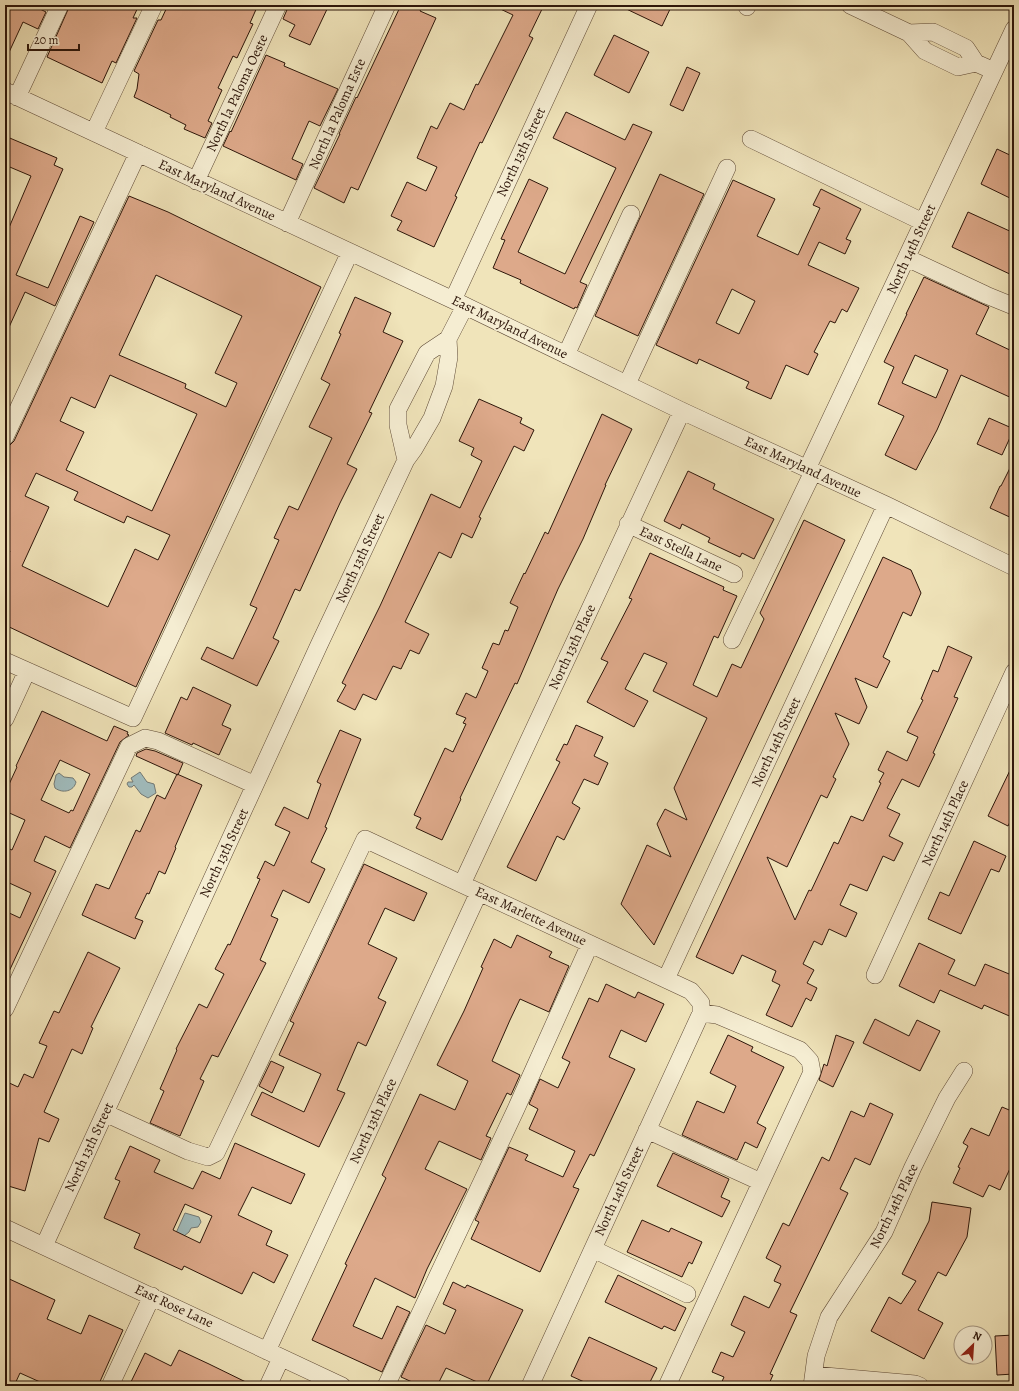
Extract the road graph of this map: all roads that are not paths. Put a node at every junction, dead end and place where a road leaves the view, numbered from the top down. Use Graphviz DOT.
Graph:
graph roads {
  1 [pos="60,5"];
  2 [pos="154,5"];
  3 [pos="278,5"];
  4 [pos="387,5"];
  5 [pos="589,5"];
  6 [pos="850,5"];
  7 [pos="1014,29"];
  8 [pos="909,33"];
  9 [pos="948,39"];
  10 [pos="939,58"];
  11 [pos="976,63"];
  12 [pos="994,71"];
  13 [pos="11,94"];
  14 [pos="94,132"];
  15 [pos="751,139"];
  16 [pos="138,153"];
  17 [pos="727,168"];
  18 [pos="196,180"];
  19 [pos="631,214"];
  20 [pos="923,222"];
  21 [pos="287,223"];
  22 [pos="350,252"];
  23 [pos="907,258"];
  24 [pos="459,303"];
  25 [pos="1013,306"];
  26 [pos="448,339"];
  27 [pos="566,355"];
  28 [pos="627,384"];
  29 [pos="682,411"];
  30 [pos="5,437"];
  31 [pos="406,460"];
  32 [pos="810,470"];
  33 [pos="886,505"];
  34 [pos="628,524"];
  35 [pos="1014,567"];
  36 [pos="734,574"];
  37 [pos="732,640"];
  38 [pos="5,661"];
  39 [pos="27,671"];
  40 [pos="1014,672"];
  41 [pos="5,719"];
  42 [pos="255,785"];
  43 [pos="462,884"];
  44 [pos="479,892"];
  45 [pos="590,944"];
  46 [pos="875,975"];
  47 [pos="666,979"];
  48 [pos="5,1009"];
  49 [pos="701,1013"];
  50 [pos="964,1071"];
  51 [pos="105,1113"];
  52 [pos="647,1130"];
  53 [pos="761,1182"];
  54 [pos="5,1228"];
  55 [pos="44,1246"];
  56 [pos="592,1250"];
  57 [pos="687,1294"];
  58 [pos="152,1296"];
  59 [pos="274,1354"];
  60 [pos="813,1380"];
  61 [pos="110,1386"];
  62 [pos="268,1386"];
  63 [pos="342,1386"];
  64 [pos="386,1386"];
  65 [pos="530,1386"];
  66 [pos="667,1386"];
  67 [pos="920,1386"];
  1 -- 13 [label="street"];
  2 -- 14 [label="street"];
  3 -- 18 [label="street, North la Paloma Oeste"];
  4 -- 21 [label="street, North la Paloma Este"];
  5 -- 24 [label="street, North 13th Street"];
  6 -- 8 [label="street"];
  7 -- 12 [label="street, North 14th Street"];
  8 -- 9 [label="street"];
  8 -- 10 [label="street"];
  9 -- 10 [label="street"];
  9 -- 11 [label="street"];
  10 -- 11 [label="street"];
  11 -- 12 [label="street"];
  12 -- 20 [label="street, North 14th Street"];
  13 -- 14 [label="street, East Maryland Avenue"];
  14 -- 16 [label="street, East Maryland Avenue"];
  15 -- 20 [label="street"];
  16 -- 18 [label="street, East Maryland Avenue"];
  16 -- 30 [label="street"];
  17 -- 28 [label="street"];
  18 -- 21 [label="street, East Maryland Avenue"];
  19 -- 27 [label="street"];
  20 -- 23 [label="street, North 14th Street"];
  21 -- 22 [label="street, East Maryland Avenue"];
  22 -- 24 [label="street, East Maryland Avenue"];
  22 -- 39 [label="street"];
  23 -- 25 [label="street"];
  23 -- 32 [label="street, North 14th Street"];
  24 -- 26 [label="street, North 13th Street"];
  24 -- 27 [label="street, East Maryland Avenue"];
  26 -- 31 [label="street, North 13th Street"];
  26 -- 31 [label="street"];
  27 -- 28 [label="street, East Maryland Avenue"];
  28 -- 29 [label="street, East Maryland Avenue"];
  29 -- 32 [label="street, East Maryland Avenue"];
  29 -- 34 [label="street, North 13th Place"];
  31 -- 42 [label="street, North 13th Street"];
  32 -- 33 [label="street, East Maryland Avenue"];
  32 -- 37 [label="street, North 14th Street"];
  33 -- 35 [label="street, East Maryland Avenue"];
  33 -- 47 [label="street, North 14th Street"];
  34 -- 36 [label="street, East Stella Lane"];
  34 -- 43 [label="street, North 13th Place"];
  38 -- 39 [label="street"];
  39 -- 41 [label="street"];
  40 -- 46 [label="street, North 14th Place"];
  42 -- 48 [label="street"];
  42 -- 51 [label="street, North 13th Street"];
  43 -- 44 [label="street, East Marlette Avenue"];
  43 -- 51 [label="street, East Marlette Avenue"];
  44 -- 45 [label="street, East Marlette Avenue"];
  44 -- 59 [label="street, North 13th Place"];
  45 -- 47 [label="street, East Marlette Avenue"];
  45 -- 64 [label="street"];
  47 -- 49 [label="street, East Marlette Avenue"];
  49 -- 52 [label="street, North 14th Street"];
  49 -- 53 [label="street"];
  50 -- 60 [label="street, North 14th Place"];
  51 -- 55 [label="street, North 13th Street"];
  52 -- 53 [label="street"];
  52 -- 56 [label="street, North 14th Street"];
  53 -- 66 [label="street"];
  54 -- 55 [label="street, East Rose Lane"];
  55 -- 58 [label="street, East Rose Lane"];
  56 -- 57 [label="street"];
  56 -- 65 [label="street, North 14th Street"];
  58 -- 59 [label="street, East Rose Lane"];
  58 -- 61 [label="street"];
  59 -- 62 [label="street, North 13th Place"];
  59 -- 63 [label="street, East Rose Lane"];
  60 -- 67 [label="street"];
}
